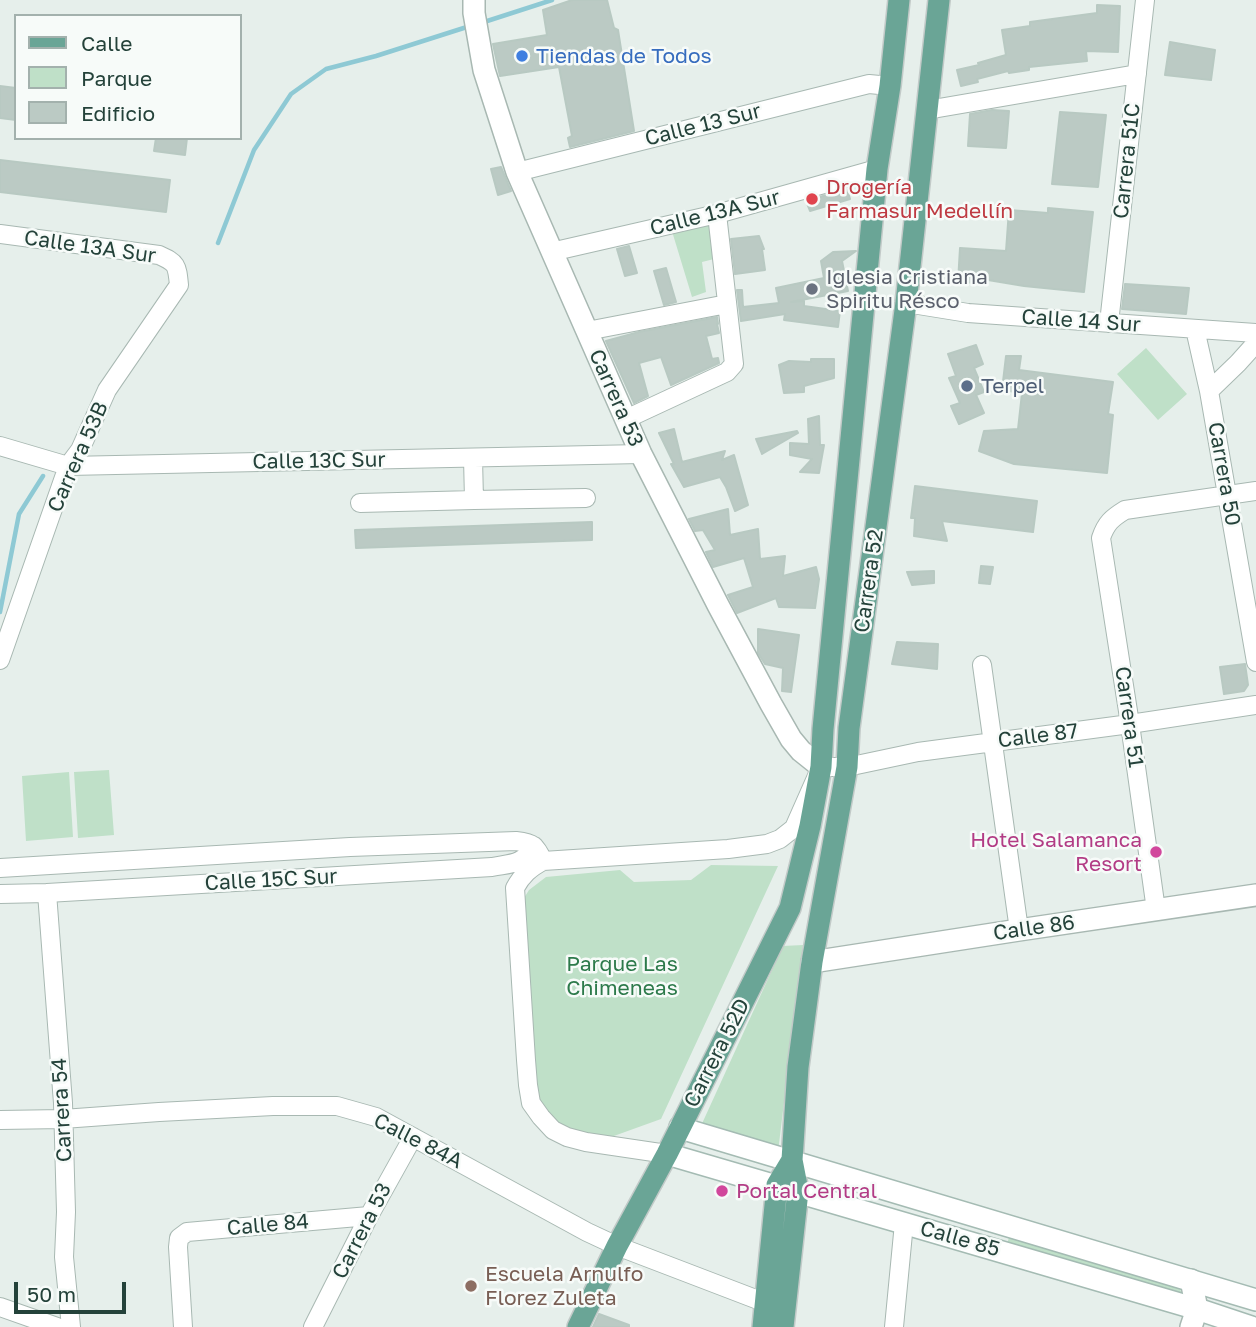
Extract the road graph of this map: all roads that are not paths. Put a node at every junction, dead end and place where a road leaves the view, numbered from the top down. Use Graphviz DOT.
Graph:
graph roads {
  1 [pos="899,0"];
  2 [pos="939,0"];
  3 [pos="1145,0"];
  4 [pos="475,15"];
  5 [pos="1137,74"];
  6 [pos="890,86"];
  7 [pos="928,110"];
  8 [pos="877,169"];
  9 [pos="517,172"];
  10 [pos="717,214"];
  11 [pos="0,234"];
  12 [pos="551,252"];
  13 [pos="177,268"];
  14 [pos="906,303"];
  15 [pos="727,304"];
  16 [pos="1109,323"];
  17 [pos="1195,329"];
  18 [pos="587,331"];
  19 [pos="1256,333"];
  20 [pos="1256,344"];
  21 [pos="1209,391"];
  22 [pos="626,419"];
  23 [pos="0,446"];
  24 [pos="641,454"];
  25 [pos="472,458"];
  26 [pos="68,466"];
  27 [pos="1256,491"];
  28 [pos="1227,495"];
  29 [pos="586,498"];
  30 [pos="474,500"];
  31 [pos="360,503"];
  32 [pos="0,660"];
  33 [pos="1256,662"];
  34 [pos="982,665"];
  35 [pos="1256,705"];
  36 [pos="1130,724"];
  37 [pos="993,742"];
  38 [pos="821,767"];
  39 [pos="847,767"];
  40 [pos="539,853"];
  41 [pos="492,867"];
  42 [pos="0,868"];
  43 [pos="515,888"];
  44 [pos="47,893"];
  45 [pos="0,894"];
  46 [pos="1256,895"];
  47 [pos="1156,910"];
  48 [pos="1018,930"];
  49 [pos="812,962"];
  50 [pos="63,1119"];
  51 [pos="0,1121"];
  52 [pos="680,1127"];
  53 [pos="413,1137"];
  54 [pos="667,1154"];
  55 [pos="792,1160"];
  56 [pos="777,1185"];
  57 [pos="797,1191"];
  58 [pos="369,1216"];
  59 [pos="904,1223"];
  60 [pos="617,1246"];
  61 [pos="1191,1280"];
  62 [pos="1256,1287"];
  63 [pos="1233,1293"];
  64 [pos="1256,1300"];
  65 [pos="766,1303"];
  66 [pos="0,1307"];
  67 [pos="1194,1318"];
  68 [pos="899,1326"];
  69 [pos="57,1327"];
  70 [pos="71,1327"];
  71 [pos="183,1327"];
  72 [pos="313,1327"];
  73 [pos="578,1327"];
  74 [pos="763,1327"];
  75 [pos="783,1327"];
  76 [pos="1251,1327"];
  1 -- 6 [label="main road, Carrera 52"];
  2 -- 7 [label="main road, Carrera 52"];
  3 -- 5 [label="street, Carrera 51C"];
  4 -- 9 [label="street, Carrera 53"];
  5 -- 7 [label="street"];
  5 -- 16 [label="street, Carrera 51C"];
  6 -- 8 [label="main road, Carrera 52"];
  6 -- 9 [label="street, Calle 13 Sur"];
  7 -- 14 [label="main road, Carrera 52"];
  8 -- 10 [label="street, Calle 13A Sur"];
  8 -- 38 [label="main road, Carrera 52"];
  9 -- 12 [label="street, Carrera 53"];
  10 -- 12 [label="street, Calle 13A Sur"];
  10 -- 15 [label="street"];
  11 -- 13 [label="street, Calle 13A Sur"];
  12 -- 18 [label="street, Carrera 53"];
  13 -- 26 [label="street, Carrera 53B"];
  14 -- 16 [label="street, Calle 14 Sur"];
  14 -- 39 [label="main road, Carrera 52"];
  15 -- 18 [label="street"];
  15 -- 22 [label="street"];
  16 -- 17 [label="street, Calle 14 Sur"];
  17 -- 19 [label="street, Calle 14 Sur"];
  17 -- 21 [label="street, Carrera 50"];
  18 -- 22 [label="street, Carrera 53"];
  20 -- 21 [label="street"];
  21 -- 28 [label="street, Carrera 50"];
  22 -- 24 [label="street, Carrera 53"];
  23 -- 26 [label="street, Calle 13C Sur"];
  24 -- 25 [label="street, Calle 13C Sur"];
  24 -- 38 [label="street, Carrera 53"];
  25 -- 26 [label="street, Calle 13C Sur"];
  25 -- 30 [label="street"];
  26 -- 32 [label="street, Carrera 53B"];
  27 -- 28 [label="street"];
  28 -- 33 [label="street, Carrera 50"];
  28 -- 36 [label="street, Carrera 51"];
  29 -- 30 [label="street"];
  30 -- 31 [label="street"];
  34 -- 37 [label="street"];
  35 -- 36 [label="street, Calle 87"];
  36 -- 37 [label="street, Calle 87"];
  36 -- 47 [label="street, Carrera 51"];
  37 -- 39 [label="street, Calle 87"];
  37 -- 48 [label="street"];
  38 -- 39 [label="street, Calle 87"];
  38 -- 40 [label="street, Calle 15C Sur"];
  38 -- 52 [label="main road, Carrera 52D"];
  39 -- 49 [label="main road, Carrera 52"];
  40 -- 41 [label="street, Calle 15C Sur"];
  40 -- 42 [label="street, Calle 15C Sur"];
  40 -- 43 [label="street"];
  41 -- 43 [label="street"];
  41 -- 44 [label="street, Calle 15C Sur"];
  43 -- 54 [label="street"];
  44 -- 45 [label="street, Calle 15C Sur"];
  44 -- 50 [label="street, Carrera 54"];
  46 -- 47 [label="street, Calle 86"];
  47 -- 48 [label="street, Calle 86"];
  48 -- 49 [label="street, Calle 86"];
  49 -- 55 [label="main road, Carrera 52"];
  50 -- 51 [label="street, Calle 84A"];
  50 -- 53 [label="street, Calle 84A"];
  50 -- 70 [label="street, Carrera 54"];
  52 -- 54 [label="main road, Carrera 52D"];
  52 -- 55 [label="street, Calle 85"];
  53 -- 58 [label="street, Carrera 53"];
  53 -- 60 [label="street, Calle 84A"];
  54 -- 56 [label="street, Calle 85"];
  54 -- 60 [label="main road, Carrera 52D"];
  55 -- 56 [label="main road, Carrera 52"];
  55 -- 57 [label="main road, Carrera 52"];
  55 -- 61 [label="street, Calle 85"];
  56 -- 57 [label="street, Calle 85"];
  56 -- 65 [label="main road, Carrera 52"];
  57 -- 59 [label="street, Calle 85"];
  57 -- 75 [label="main road, Carrera 52"];
  58 -- 71 [label="street, Calle 84"];
  58 -- 72 [label="street, Carrera 53"];
  59 -- 67 [label="street, Calle 85"];
  59 -- 68 [label="street"];
  60 -- 65 [label="street, Calle 84A"];
  60 -- 73 [label="main road, Carrera 52D"];
  61 -- 63 [label="street, Calle 85"];
  61 -- 67 [label="street"];
  62 -- 63 [label="street"];
  63 -- 64 [label="street, Calle 85"];
  63 -- 67 [label="street"];
  65 -- 74 [label="main road, Carrera 52"];
  66 -- 69 [label="street"];
  67 -- 76 [label="street, Calle 85"];
}
